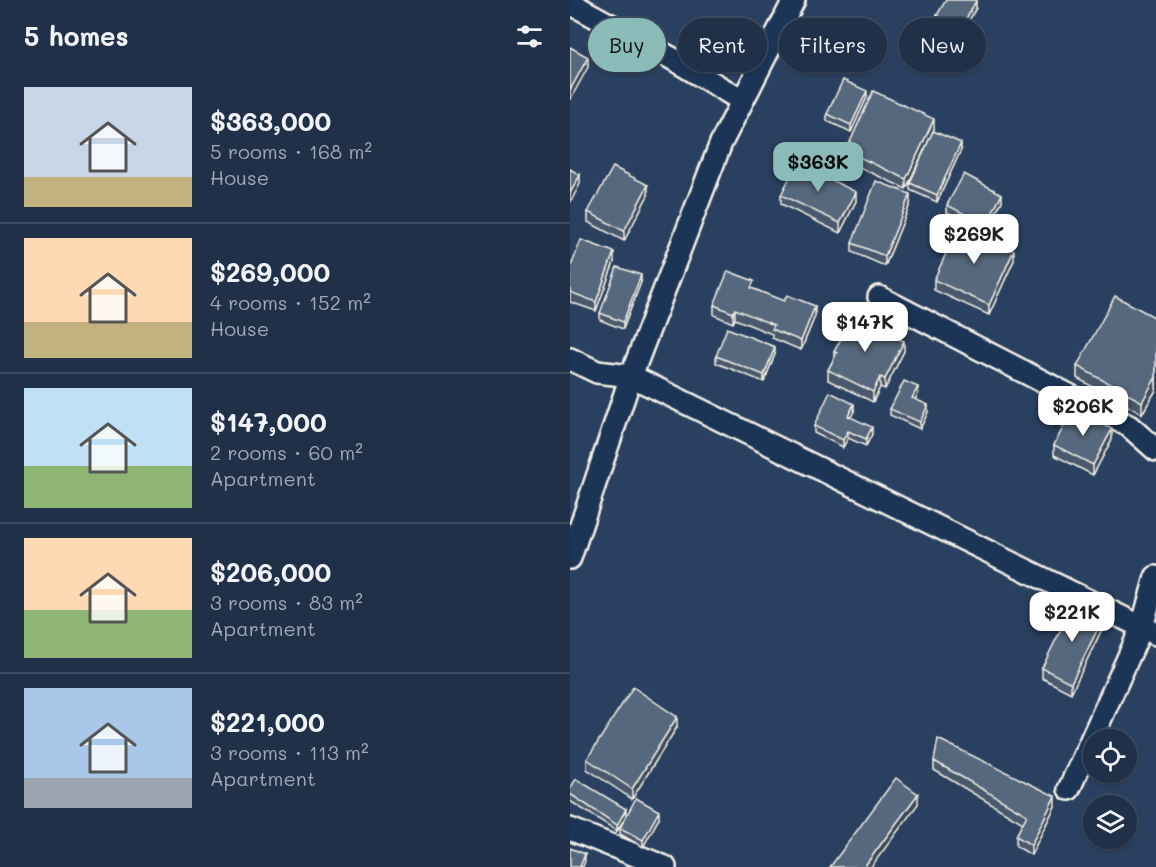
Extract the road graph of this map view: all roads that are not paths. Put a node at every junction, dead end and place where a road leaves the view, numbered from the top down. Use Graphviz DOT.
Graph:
graph roads {
  1 [pos="794,0"];
  2 [pos="570,3"];
  3 [pos="741,100"];
  4 [pos="879,297"];
  5 [pos="570,359"];
  6 [pos="631,376"];
  7 [pos="1156,450"];
  8 [pos="570,558"];
  9 [pos="1156,577"];
  10 [pos="1149,631"];
  11 [pos="1069,789"];
  12 [pos="570,830"];
  13 [pos="665,867"];
  1 -- 3 [label="street"];
  2 -- 3 [label="street"];
  3 -- 6 [label="street"];
  4 -- 7 [label="street"];
  5 -- 6 [label="street"];
  6 -- 8 [label="street"];
  6 -- 10 [label="street"];
  9 -- 10 [label="street"];
  10 -- 11 [label="street"];
  12 -- 13 [label="street"];
}
